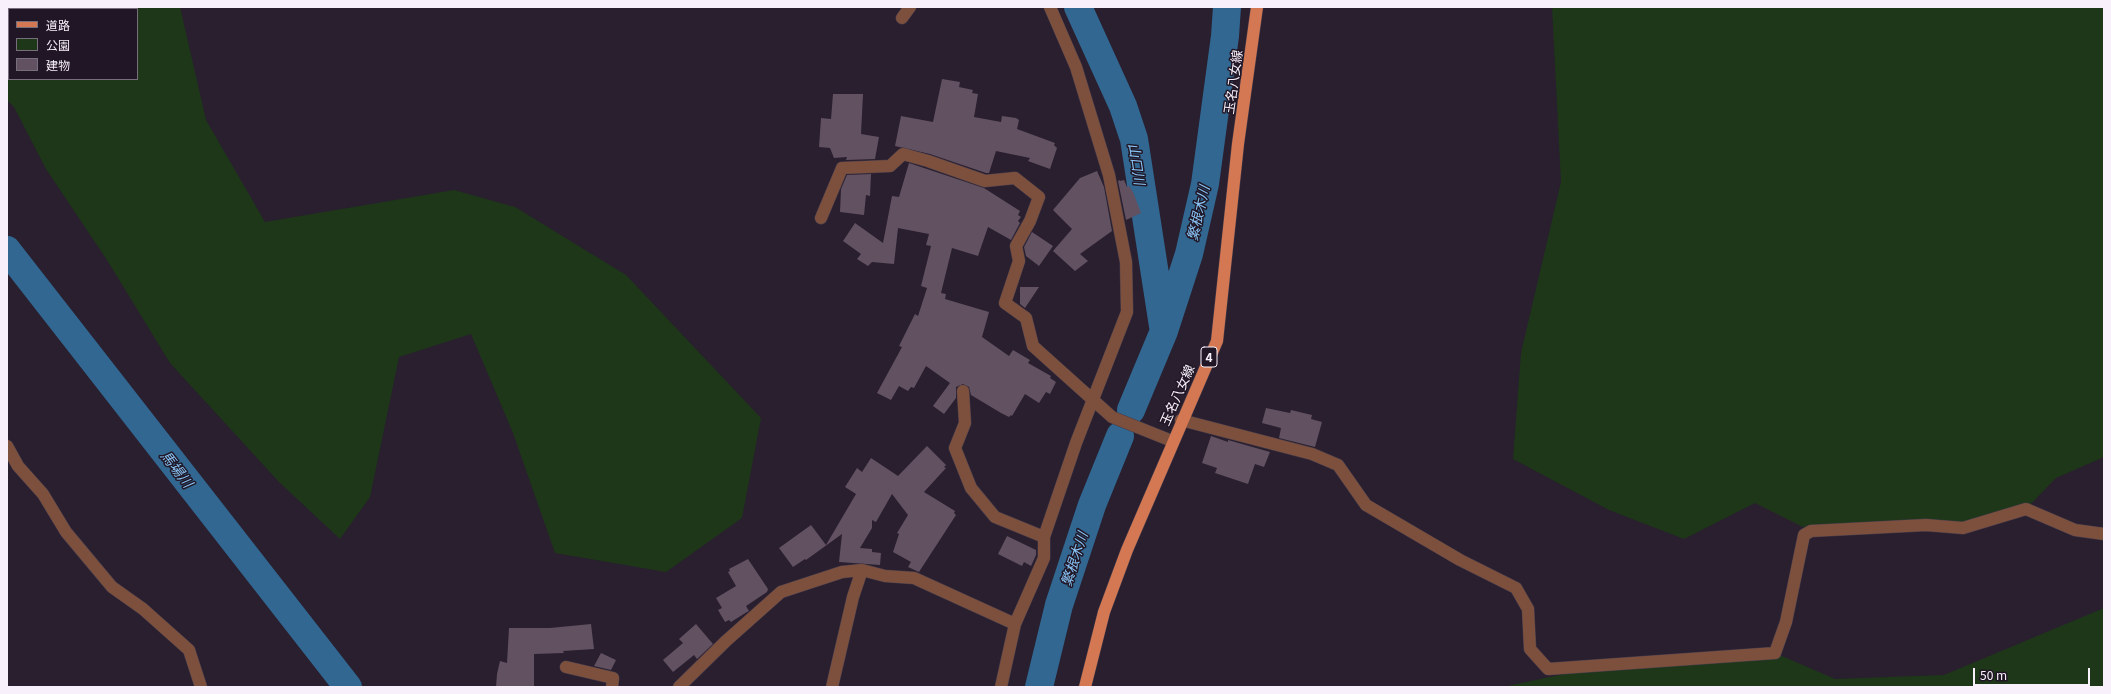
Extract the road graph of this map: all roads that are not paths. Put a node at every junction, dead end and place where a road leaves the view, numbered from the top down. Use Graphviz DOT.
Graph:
graph roads {
  1 [pos="910,7"];
  2 [pos="1050,7"];
  3 [pos="1258,7"];
  4 [pos="902,18"];
  5 [pos="821,218"];
  6 [pos="964,391"];
  7 [pos="1093,400"];
  8 [pos="1181,420"];
  9 [pos="1172,441"];
  10 [pos="7,446"];
  11 [pos="2104,534"];
  12 [pos="1044,537"];
  13 [pos="862,570"];
  14 [pos="1015,624"];
  15 [pos="566,667"];
  16 [pos="201,687"];
  17 [pos="612,687"];
  18 [pos="679,687"];
  19 [pos="832,687"];
  20 [pos="1001,687"];
  21 [pos="1085,687"];
  1 -- 4 [label="street"];
  2 -- 7 [label="street"];
  3 -- 8 [label="main road, 玉名八女線 / 4"];
  5 -- 7 [label="street"];
  6 -- 12 [label="street"];
  7 -- 9 [label="street"];
  7 -- 12 [label="street"];
  8 -- 9 [label="main road, 玉名八女線 / 4"];
  8 -- 11 [label="street"];
  9 -- 21 [label="main road, 玉名八女線 / 4"];
  10 -- 16 [label="street"];
  12 -- 14 [label="street"];
  13 -- 14 [label="street"];
  13 -- 18 [label="street"];
  13 -- 19 [label="street"];
  14 -- 20 [label="street"];
  15 -- 17 [label="street"];
}
